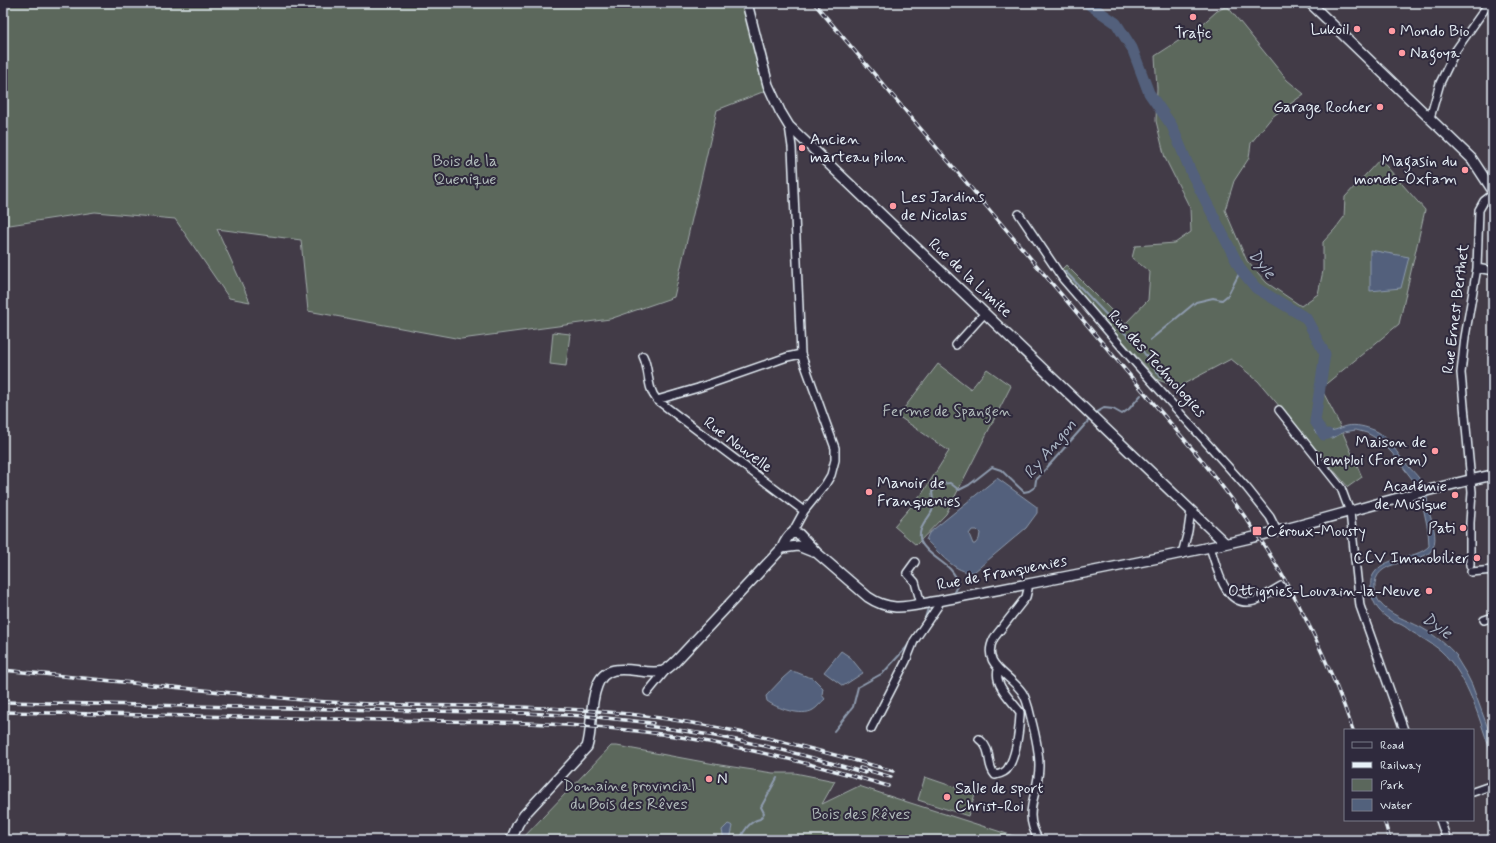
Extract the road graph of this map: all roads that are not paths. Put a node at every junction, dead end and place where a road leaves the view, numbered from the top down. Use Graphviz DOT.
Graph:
graph roads {
  1 [pos="747,3"];
  2 [pos="1489,3"];
  3 [pos="1316,5"];
  4 [pos="1430,118"];
  5 [pos="789,126"];
  6 [pos="802,139"];
  7 [pos="792,147"];
  8 [pos="1493,193"];
  9 [pos="1019,214"];
  10 [pos="1477,268"];
  11 [pos="1493,271"];
  12 [pos="985,313"];
  13 [pos="956,345"];
  14 [pos="801,354"];
  15 [pos="643,356"];
  16 [pos="657,400"];
  17 [pos="1279,410"];
  18 [pos="1493,475"];
  19 [pos="1471,480"];
  20 [pos="1191,510"];
  21 [pos="804,511"];
  22 [pos="1350,512"];
  23 [pos="1277,531"];
  24 [pos="795,540"];
  25 [pos="1225,543"];
  26 [pos="1210,547"];
  27 [pos="1182,554"];
  28 [pos="916,562"];
  29 [pos="1493,570"];
  30 [pos="1027,584"];
  31 [pos="1281,586"];
  32 [pos="939,601"];
  33 [pos="921,604"];
  34 [pos="1493,617"];
  35 [pos="1484,620"];
  36 [pos="666,670"];
  37 [pos="998,670"];
  38 [pos="648,692"];
  39 [pos="871,729"];
  40 [pos="1404,729"];
  41 [pos="979,739"];
  42 [pos="1493,785"];
  43 [pos="1474,792"];
  44 [pos="1440,821"];
  45 [pos="511,840"];
  46 [pos="1039,840"];
  47 [pos="1447,840"];
  1 -- 5 [label="street, Rue de la Limite"];
  2 -- 4 [label="street"];
  3 -- 4 [label="street"];
  4 -- 8 [label="street"];
  5 -- 6 [label="street, Rue de la Limite"];
  5 -- 7 [label="street"];
  6 -- 7 [label="street"];
  6 -- 12 [label="street, Rue de la Limite"];
  7 -- 14 [label="street"];
  8 -- 10 [label="street, Rue Ernest Berthet"];
  9 -- 23 [label="street, Rue des Technologies"];
  10 -- 11 [label="street"];
  10 -- 19 [label="street, Rue Ernest Berthet"];
  12 -- 13 [label="street"];
  12 -- 20 [label="street, Rue de la Limite"];
  14 -- 16 [label="street"];
  14 -- 21 [label="street"];
  15 -- 16 [label="street"];
  16 -- 21 [label="street, Rue Nouvelle"];
  17 -- 22 [label="street"];
  18 -- 19 [label="street, Rue de Franquenies"];
  19 -- 22 [label="street, Rue de Franquenies"];
  19 -- 29 [label="street, Rue Ernest Berthet"];
  20 -- 25 [label="street, Rue de la Limite"];
  20 -- 27 [label="street"];
  21 -- 24 [label="street"];
  22 -- 23 [label="street, Rue de Franquenies"];
  22 -- 40 [label="street"];
  23 -- 25 [label="street, Rue de Franquenies"];
  24 -- 33 [label="street, Rue de Franquenies"];
  24 -- 36 [label="street"];
  25 -- 26 [label="street, Rue de Franquenies"];
  26 -- 27 [label="street, Rue de Franquenies"];
  26 -- 31 [label="street"];
  27 -- 30 [label="street, Rue de Franquenies"];
  28 -- 33 [label="street"];
  30 -- 32 [label="street, Rue de Franquenies"];
  30 -- 37 [label="street"];
  32 -- 33 [label="street, Rue de Franquenies"];
  32 -- 39 [label="street"];
  34 -- 35 [label="street"];
  36 -- 38 [label="street"];
  36 -- 45 [label="street"];
  37 -- 41 [label="street"];
  37 -- 46 [label="street"];
  42 -- 43 [label="street"];
  44 -- 47 [label="street"];
}
